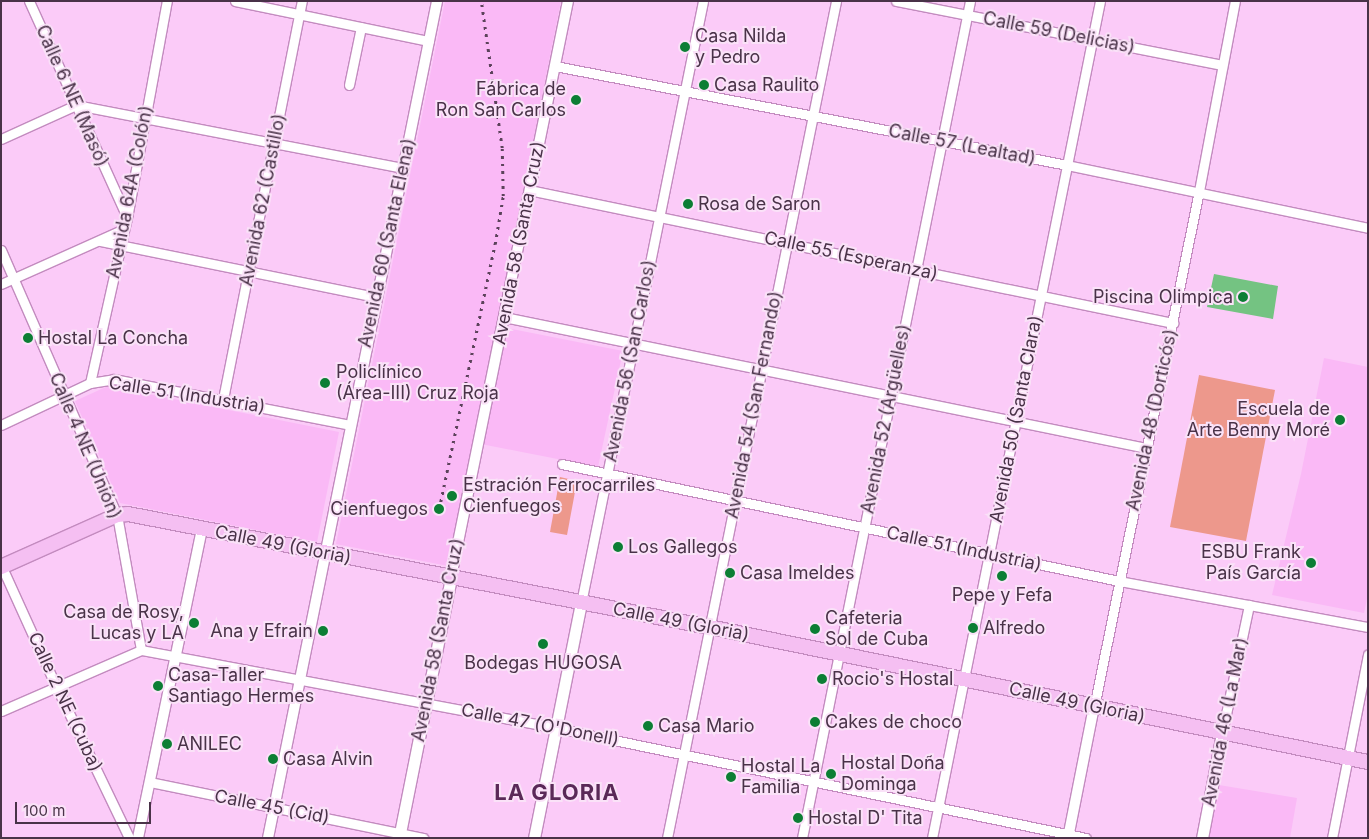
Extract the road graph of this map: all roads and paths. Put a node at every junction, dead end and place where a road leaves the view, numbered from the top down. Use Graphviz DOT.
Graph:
graph roads {
  1 [pos="29,1"];
  2 [pos="167,1"];
  3 [pos="235,1"];
  4 [pos="302,1"];
  5 [pos="437,1"];
  6 [pos="568,1"];
  7 [pos="703,1"];
  8 [pos="836,1"];
  9 [pos="896,1"];
  10 [pos="970,1"];
  11 [pos="1100,1"];
  12 [pos="1235,1"];
  13 [pos="300,15"];
  14 [pos="967,16"];
  15 [pos="360,27"];
  16 [pos="1093,39"];
  17 [pos="429,41"];
  18 [pos="1222,65"];
  19 [pos="555,66"];
  20 [pos="349,85"];
  21 [pos="685,92"];
  22 [pos="76,105"];
  23 [pos="813,116"];
  24 [pos="144,118"];
  25 [pos="1,139"];
  26 [pos="942,142"];
  27 [pos="274,143"];
  28 [pos="1067,165"];
  29 [pos="403,168"];
  30 [pos="529,190"];
  31 [pos="1199,191"];
  32 [pos="659,217"];
  33 [pos="127,218"];
  34 [pos="1368,228"];
  35 [pos="124,229"];
  36 [pos="100,241"];
  37 [pos="787,243"];
  38 [pos="120,246"];
  39 [pos="1,250"];
  40 [pos="916,270"];
  41 [pos="249,271"];
  42 [pos="14,278"];
  43 [pos="1,284"];
  44 [pos="1041,295"];
  45 [pos="375,297"];
  46 [pos="504,318"];
  47 [pos="1173,323"];
  48 [pos="634,344"];
  49 [pos="762,368"];
  50 [pos="90,383"];
  51 [pos="891,395"];
  52 [pos="64,397"];
  53 [pos="223,399"];
  54 [pos="1016,421"];
  55 [pos="1,425"];
  56 [pos="351,425"];
  57 [pos="1146,448"];
  58 [pos="562,464"];
  59 [pos="608,473"];
  60 [pos="735,499"];
  61 [pos="117,515"];
  62 [pos="864,528"];
  63 [pos="202,530"];
  64 [pos="325,553"];
  65 [pos="989,554"];
  66 [pos="1,566"];
  67 [pos="451,577"];
  68 [pos="1119,581"];
  69 [pos="581,603"];
  70 [pos="1249,605"];
  71 [pos="709,626"];
  72 [pos="1368,626"];
  73 [pos="141,650"];
  74 [pos="839,654"];
  75 [pos="1368,654"];
  76 [pos="176,656"];
  77 [pos="299,679"];
  78 [pos="963,680"];
  79 [pos="56,686"];
  80 [pos="426,703"];
  81 [pos="1094,707"];
  82 [pos="1,711"];
  83 [pos="556,728"];
  84 [pos="1222,733"];
  85 [pos="684,753"];
  86 [pos="1348,758"];
  87 [pos="1368,762"];
  88 [pos="814,780"];
  89 [pos="150,782"];
  90 [pos="938,807"];
  91 [pos="274,808"];
  92 [pos="399,835"];
  93 [pos="1068,836"];
  94 [pos="130,838"];
  95 [pos="138,838"];
  96 [pos="268,838"];
  97 [pos="423,838"];
  98 [pos="534,838"];
  99 [pos="666,838"];
  100 [pos="802,838"];
  101 [pos="932,838"];
  102 [pos="1086,838"];
  103 [pos="1202,838"];
  104 [pos="1332,838"];
  1 -- 22 [label="street, Calle 6 NE (Masó)"];
  2 -- 24 [label="street, Avenida 64A (Colón)"];
  3 -- 13 [label="street"];
  4 -- 13 [label="street, Avenida 62 (Castillo)"];
  5 -- 17 [label="street, Avenida 60 (Santa Elena)"];
  6 -- 19 [label="street, Avenida 58 (Santa Cruz)"];
  7 -- 21 [label="street, Avenida 56 (San Carlos)"];
  8 -- 23 [label="street, Avenida 54 (San Fernando)"];
  9 -- 14 [label="street, Calle 59 (Delicias)"];
  10 -- 14 [label="street, Avenida 52 (Argüelles)"];
  11 -- 16 [label="street, Avenida 50 (Santa Clara)"];
  12 -- 18 [label="street, Avenida 48 (Dorticós)"];
  13 -- 15 [label="street"];
  13 -- 27 [label="street, Avenida 62 (Castillo)"];
  14 -- 16 [label="street, Calle 59 (Delicias)"];
  14 -- 26 [label="street, Avenida 52 (Argüelles)"];
  15 -- 17 [label="street"];
  15 -- 20 [label="street"];
  16 -- 18 [label="street, Calle 59 (Delicias)"];
  16 -- 28 [label="street, Avenida 50 (Santa Clara)"];
  17 -- 29 [label="street, Avenida 60 (Santa Elena)"];
  18 -- 31 [label="street, Avenida 48 (Dorticós)"];
  19 -- 21 [label="street, Calle 57 (Lealtad)"];
  19 -- 30 [label="street, Avenida 58 (Santa Cruz)"];
  21 -- 23 [label="street, Calle 57 (Lealtad)"];
  21 -- 32 [label="street, Avenida 56 (San Carlos)"];
  22 -- 24 [label="street"];
  22 -- 25 [label="street"];
  22 -- 33 [label="street, Calle 6 NE (Masó)"];
  23 -- 26 [label="street, Calle 57 (Lealtad)"];
  23 -- 37 [label="street, Avenida 54 (San Fernando)"];
  24 -- 27 [label="street"];
  24 -- 33 [label="street, Avenida 64A (Colón)"];
  26 -- 28 [label="street, Calle 57 (Lealtad)"];
  26 -- 40 [label="street, Avenida 52 (Argüelles)"];
  27 -- 29 [label="street"];
  27 -- 41 [label="street, Avenida 62 (Castillo)"];
  28 -- 31 [label="street, Calle 57 (Lealtad)"];
  28 -- 44 [label="street, Avenida 50 (Santa Clara)"];
  29 -- 45 [label="street, Avenida 60 (Santa Elena)"];
  30 -- 32 [label="street, Calle 55 (Esperanza)"];
  30 -- 46 [label="street, Avenida 58 (Santa Cruz)"];
  31 -- 34 [label="street, Calle 57 (Lealtad)"];
  31 -- 47 [label="street, Avenida 48 (Dorticós)"];
  32 -- 37 [label="street, Calle 55 (Esperanza)"];
  32 -- 48 [label="street, Avenida 56 (San Carlos)"];
  33 -- 35 [label="street, Avenida 64A (Colón)"];
  35 -- 36 [label="street"];
  35 -- 38 [label="street, Avenida 64A (Colón)"];
  36 -- 38 [label="street"];
  36 -- 42 [label="street"];
  37 -- 40 [label="street, Calle 55 (Esperanza)"];
  37 -- 49 [label="street, Avenida 54 (San Fernando)"];
  38 -- 41 [label="street"];
  38 -- 50 [label="street, Avenida 64A (Colón)"];
  39 -- 42 [label="street, Calle 4 NE (Unión)"];
  40 -- 44 [label="street, Calle 55 (Esperanza)"];
  40 -- 51 [label="street, Avenida 52 (Argüelles)"];
  41 -- 45 [label="street"];
  41 -- 53 [label="street, Avenida 62 (Castillo)"];
  42 -- 43 [label="street"];
  42 -- 52 [label="street, Calle 4 NE (Unión)"];
  44 -- 47 [label="street, Calle 55 (Esperanza)"];
  44 -- 54 [label="street, Avenida 50 (Santa Clara)"];
  45 -- 56 [label="street, Avenida 60 (Santa Elena)"];
  46 -- 48 [label="street"];
  46 -- 67 [label="street, Avenida 58 (Santa Cruz)"];
  47 -- 57 [label="street, Avenida 48 (Dorticós)"];
  48 -- 49 [label="street"];
  48 -- 59 [label="street, Avenida 56 (San Carlos)"];
  49 -- 51 [label="street"];
  49 -- 60 [label="street, Avenida 54 (San Fernando)"];
  50 -- 52 [label="street, Calle 51 (Industria)"];
  50 -- 53 [label="street, Calle 51 (Industria)"];
  51 -- 54 [label="street"];
  51 -- 62 [label="street, Avenida 52 (Argüelles)"];
  52 -- 55 [label="street, Calle 51 (Industria)"];
  52 -- 61 [label="street, Calle 4 NE (Unión)"];
  53 -- 56 [label="street, Calle 51 (Industria)"];
  54 -- 57 [label="street"];
  54 -- 65 [label="street, Avenida 50 (Santa Clara)"];
  56 -- 64 [label="street, Avenida 60 (Santa Elena)"];
  57 -- 68 [label="street, Avenida 48 (Dorticós)"];
  58 -- 59 [label="street, Calle 51 (Industria)"];
  59 -- 60 [label="street, Calle 51 (Industria)"];
  59 -- 69 [label="street, Avenida 56 (San Carlos)"];
  60 -- 62 [label="street, Calle 51 (Industria)"];
  60 -- 71 [label="street, Avenida 54 (San Fernando)"];
  61 -- 63 [label="main road, Calle 49 (Gloria)"];
  61 -- 66 [label="main road, Calle 49 (Gloria)"];
  61 -- 73 [label="street, Calle 4 NE (Unión)"];
  62 -- 65 [label="street, Calle 51 (Industria)"];
  62 -- 74 [label="street, Avenida 52 (Argüelles)"];
  63 -- 64 [label="main road, Calle 49 (Gloria)"];
  63 -- 76 [label="street"];
  64 -- 67 [label="main road, Calle 49 (Gloria)"];
  64 -- 77 [label="street, Avenida 60 (Santa Elena)"];
  65 -- 68 [label="street, Calle 51 (Industria)"];
  65 -- 78 [label="street, Avenida 50 (Santa Clara)"];
  66 -- 79 [label="street, Calle 2 NE (Cuba)"];
  67 -- 69 [label="main road, Calle 49 (Gloria)"];
  67 -- 80 [label="main road, Avenida 58 (Santa Cruz)"];
  68 -- 70 [label="street, Calle 51 (Industria)"];
  68 -- 81 [label="street, Avenida 48 (Dorticós)"];
  69 -- 71 [label="main road, Calle 49 (Gloria)"];
  69 -- 83 [label="main road, Avenida 56 (San Carlos)"];
  70 -- 72 [label="street, Calle 51 (Industria)"];
  70 -- 84 [label="street, Avenida 46 (La Mar)"];
  71 -- 74 [label="main road, Calle 49 (Gloria)"];
  71 -- 85 [label="street, Avenida 54 (San Fernando)"];
  73 -- 76 [label="street, Calle 47 (O'Donell)"];
  73 -- 79 [label="street"];
  74 -- 78 [label="main road, Calle 49 (Gloria)"];
  74 -- 88 [label="street, Avenida 52 (Argüelles)"];
  75 -- 86 [label="street"];
  76 -- 77 [label="street, Calle 47 (O'Donell)"];
  76 -- 89 [label="street"];
  77 -- 80 [label="street, Calle 47 (O'Donell)"];
  77 -- 91 [label="street, Avenida 60 (Santa Elena)"];
  78 -- 81 [label="main road, Calle 49 (Gloria)"];
  78 -- 90 [label="street, Avenida 50 (Santa Clara)"];
  79 -- 82 [label="street"];
  79 -- 94 [label="street, Calle 2 NE (Cuba)"];
  80 -- 83 [label="street, Calle 47 (O'Donell)"];
  80 -- 92 [label="main road, Avenida 58 (Santa Cruz)"];
  81 -- 84 [label="main road, Calle 49 (Gloria)"];
  81 -- 93 [label="street, Avenida 48 (Dorticós)"];
  83 -- 85 [label="street, Calle 47 (O'Donell)"];
  83 -- 98 [label="main road, Avenida 56 (San Carlos)"];
  84 -- 86 [label="main road, Calle 49 (Gloria)"];
  84 -- 103 [label="main road, Avenida 46 (La Mar)"];
  85 -- 88 [label="street, Calle 47 (O'Donell)"];
  85 -- 99 [label="street, Avenida 54 (San Fernando)"];
  86 -- 87 [label="main road, Calle 49 (Gloria)"];
  86 -- 104 [label="street"];
  88 -- 90 [label="street, Calle 47 (O'Donell)"];
  88 -- 100 [label="street, Avenida 52 (Argüelles)"];
  89 -- 91 [label="street, Calle 45 (Cid)"];
  89 -- 95 [label="street"];
  90 -- 93 [label="street, Calle 47 (O'Donell)"];
  90 -- 101 [label="street, Avenida 50 (Santa Clara)"];
  91 -- 92 [label="street, Calle 45 (Cid)"];
  91 -- 96 [label="street, Avenida 60 (Santa Elena)"];
  92 -- 97 [label="street, Calle 45 (Cid)"];
  93 -- 102 [label="street, Calle 47 (O'Donell)"];
}
